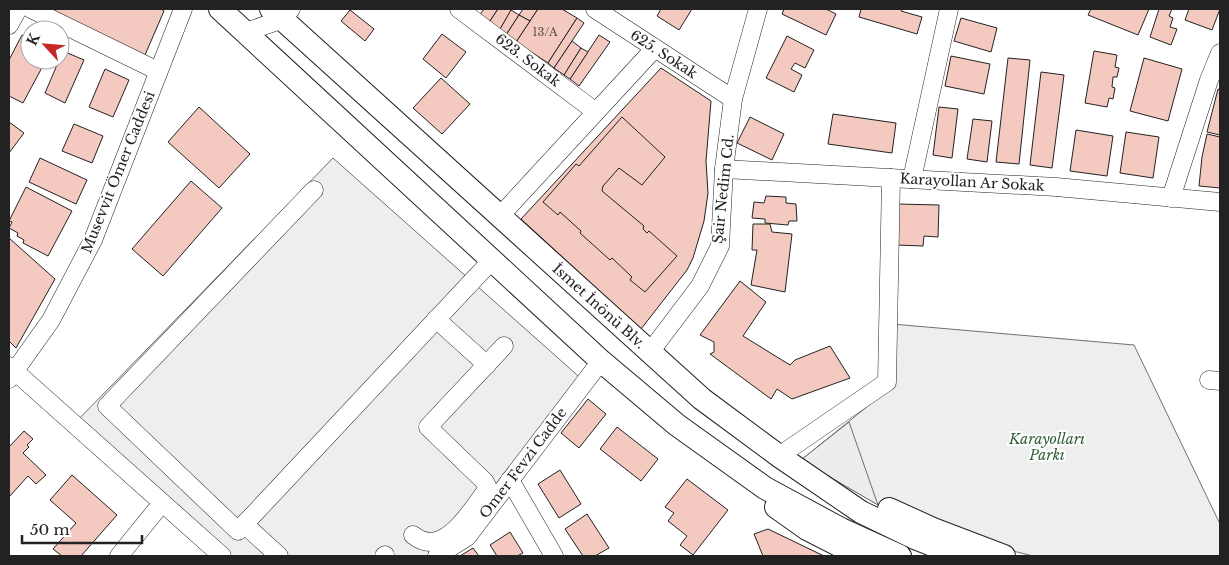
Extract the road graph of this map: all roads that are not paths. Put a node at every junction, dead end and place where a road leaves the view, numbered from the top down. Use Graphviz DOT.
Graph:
graph roads {
  1 [pos="18,9"];
  2 [pos="31,9"];
  3 [pos="183,9"];
  4 [pos="220,9"];
  5 [pos="595,9"];
  6 [pos="758,9"];
  7 [pos="949,9"];
  8 [pos="464,10"];
  9 [pos="282,12"];
  10 [pos="9,24"];
  11 [pos="246,32"];
  12 [pos="655,48"];
  13 [pos="1220,53"];
  14 [pos="158,71"];
  15 [pos="733,99"];
  16 [pos="596,112"];
  17 [pos="724,169"];
  18 [pos="891,178"];
  19 [pos="912,179"];
  20 [pos="314,190"];
  21 [pos="1171,198"];
  22 [pos="1220,202"];
  23 [pos="500,216"];
  24 [pos="492,260"];
  25 [pos="436,320"];
  26 [pos="504,346"];
  27 [pos="650,352"];
  28 [pos="601,361"];
  29 [pos="487,366"];
  30 [pos="11,372"];
  31 [pos="677,425"];
  32 [pos="779,456"];
  33 [pos="510,480"];
  34 [pos="816,481"];
  35 [pos="162,503"];
  36 [pos="244,524"];
  37 [pos="413,535"];
  38 [pos="119,556"];
  39 [pos="222,556"];
  40 [pos="279,556"];
  41 [pos="437,556"];
  42 [pos="554,556"];
  43 [pos="860,556"];
  44 [pos="900,556"];
  45 [pos="960,556"];
  46 [pos="1004,556"];
  1 -- 10 [label="street"];
  2 -- 14 [label="street"];
  3 -- 14 [label="street, Musevvit Ömer Caddesi"];
  4 -- 11 [label="main road"];
  5 -- 12 [label="street, 625. Sokak"];
  6 -- 15 [label="street, Şair Nedim Cd."];
  7 -- 19 [label="street"];
  8 -- 16 [label="street, 623. Sokak"];
  9 -- 11 [label="street"];
  9 -- 23 [label="main road, İsmet İnönü Blv."];
  11 -- 24 [label="main road"];
  12 -- 15 [label="street, 625. Sokak"];
  12 -- 16 [label="street"];
  13 -- 21 [label="street"];
  14 -- 30 [label="street, Musevvit Ömer Caddesi"];
  15 -- 17 [label="street, Şair Nedim Cd."];
  16 -- 23 [label="street"];
  17 -- 18 [label="street, Karayollan Ar Sokak"];
  17 -- 27 [label="street, Şair Nedim Cd."];
  18 -- 19 [label="street, Karayollan Ar Sokak"];
  18 -- 32 [label="street"];
  19 -- 21 [label="street, Karayollan Ar Sokak"];
  20 -- 36 [label="street"];
  21 -- 22 [label="street, Karayollan Ar Sokak"];
  23 -- 27 [label="main road, İsmet İnönü Blv."];
  24 -- 25 [label="street"];
  24 -- 28 [label="main road"];
  25 -- 29 [label="street"];
  25 -- 36 [label="street"];
  26 -- 29 [label="street"];
  27 -- 32 [label="main road, İsmet İnönü Blv."];
  28 -- 31 [label="main road"];
  28 -- 33 [label="street, Omer Fevzi Cadde"];
  29 -- 37 [label="street"];
  30 -- 35 [label="street"];
  31 -- 43 [label="main road"];
  31 -- 44 [label="main road"];
  32 -- 34 [label="main road, İsmet İnönü Blv."];
  33 -- 41 [label="street, Omer Fevzi Cadde"];
  33 -- 42 [label="street"];
  34 -- 45 [label="main road, İsmet İnönü Blv."];
  34 -- 46 [label="main road"];
  35 -- 38 [label="street"];
  35 -- 39 [label="street"];
  36 -- 40 [label="street"];
}
